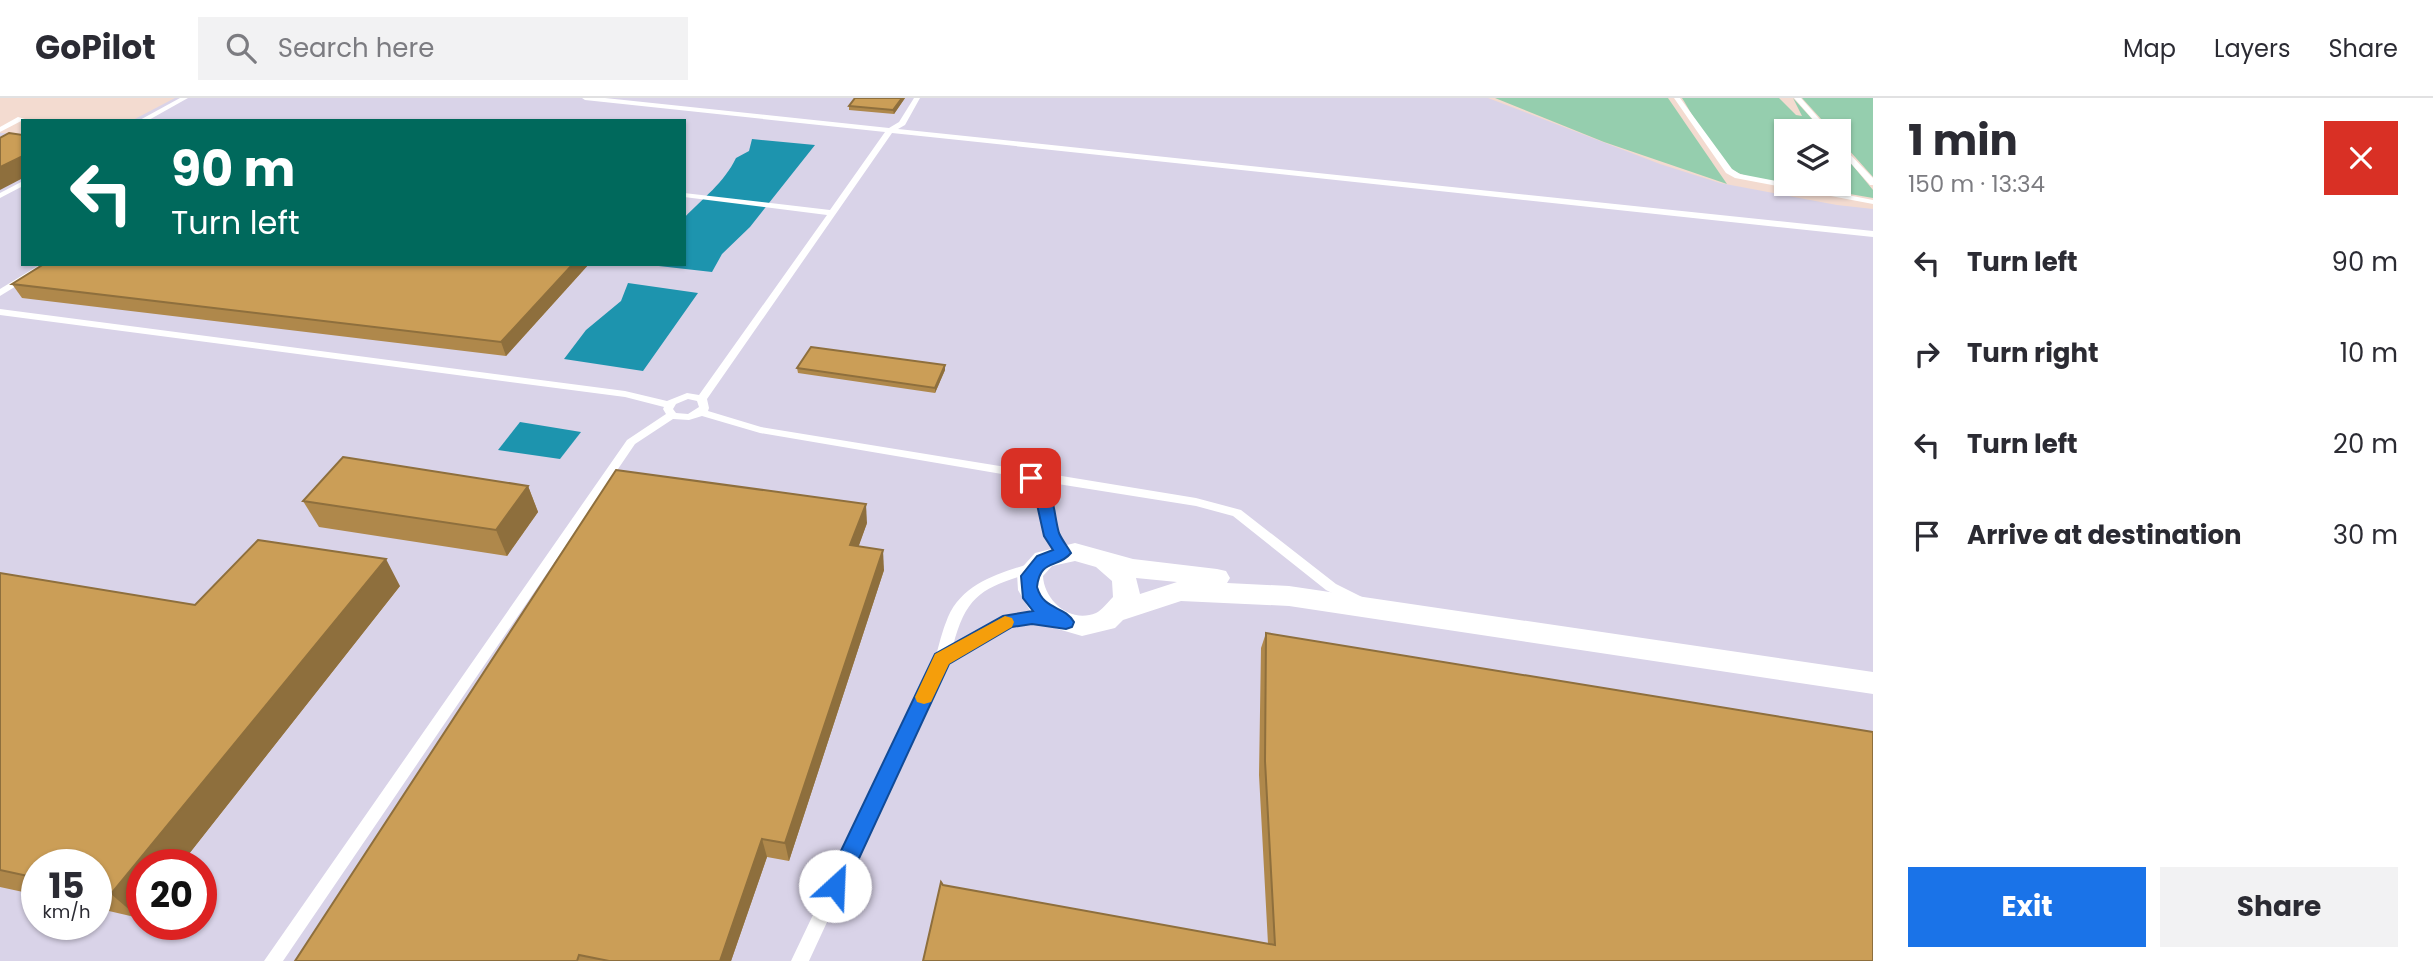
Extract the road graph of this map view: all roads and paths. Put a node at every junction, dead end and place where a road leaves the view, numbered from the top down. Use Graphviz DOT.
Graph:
graph roads {
  1 [pos="184,98"];
  2 [pos="585,98"];
  3 [pos="917,98"];
  4 [pos="1677,98"];
  5 [pos="1797,98"];
  6 [pos="145,119"];
  7 [pos="1816,119"];
  8 [pos="21,120"];
  9 [pos="0,130"];
  10 [pos="889,131"];
  11 [pos="1851,158"];
  12 [pos="1873,183"];
  13 [pos="21,185"];
  14 [pos="0,196"];
  15 [pos="687,196"];
  16 [pos="1873,202"];
  17 [pos="780,207"];
  18 [pos="833,213"];
  19 [pos="1873,234"];
  20 [pos="45,266"];
  21 [pos="0,293"];
  22 [pos="0,312"];
  23 [pos="701,405"];
  24 [pos="671,410"];
  25 [pos="1022,474"];
  26 [pos="1063,553"];
  27 [pos="1101,558"];
  28 [pos="1035,567"];
  29 [pos="1289,596"];
  30 [pos="1120,611"];
  31 [pos="1410,614"];
  32 [pos="1066,622"];
  33 [pos="942,659"];
  34 [pos="1873,683"];
  35 [pos="273,961"];
  36 [pos="800,961"];
  1 -- 6 [label="lane"];
  2 -- 10 [label="lane"];
  3 -- 10 [label="lane"];
  4 -- 16 [label="lane"];
  5 -- 7 [label="lane"];
  8 -- 9 [label="lane"];
  10 -- 18 [label="lane"];
  10 -- 19 [label="lane"];
  11 -- 12 [label="lane"];
  13 -- 14 [label="lane"];
  15 -- 17 [label="lane"];
  17 -- 18 [label="lane"];
  18 -- 23 [label="lane"];
  20 -- 21 [label="lane"];
  22 -- 24 [label="lane"];
  23 -- 24 [label="lane"];
  23 -- 24 [label="lane"];
  23 -- 25 [label="lane"];
  24 -- 35 [label="lane"];
  25 -- 26 [label="lane"];
  25 -- 31 [label="lane"];
  26 -- 27 [label="street"];
  26 -- 28 [label="street"];
  27 -- 29 [label="street"];
  27 -- 30 [label="street"];
  28 -- 32 [label="street"];
  28 -- 33 [label="lane"];
  29 -- 30 [label="street"];
  29 -- 31 [label="street"];
  30 -- 32 [label="street"];
  31 -- 34 [label="street"];
  32 -- 33 [label="lane"];
  33 -- 36 [label="lane"];
}
